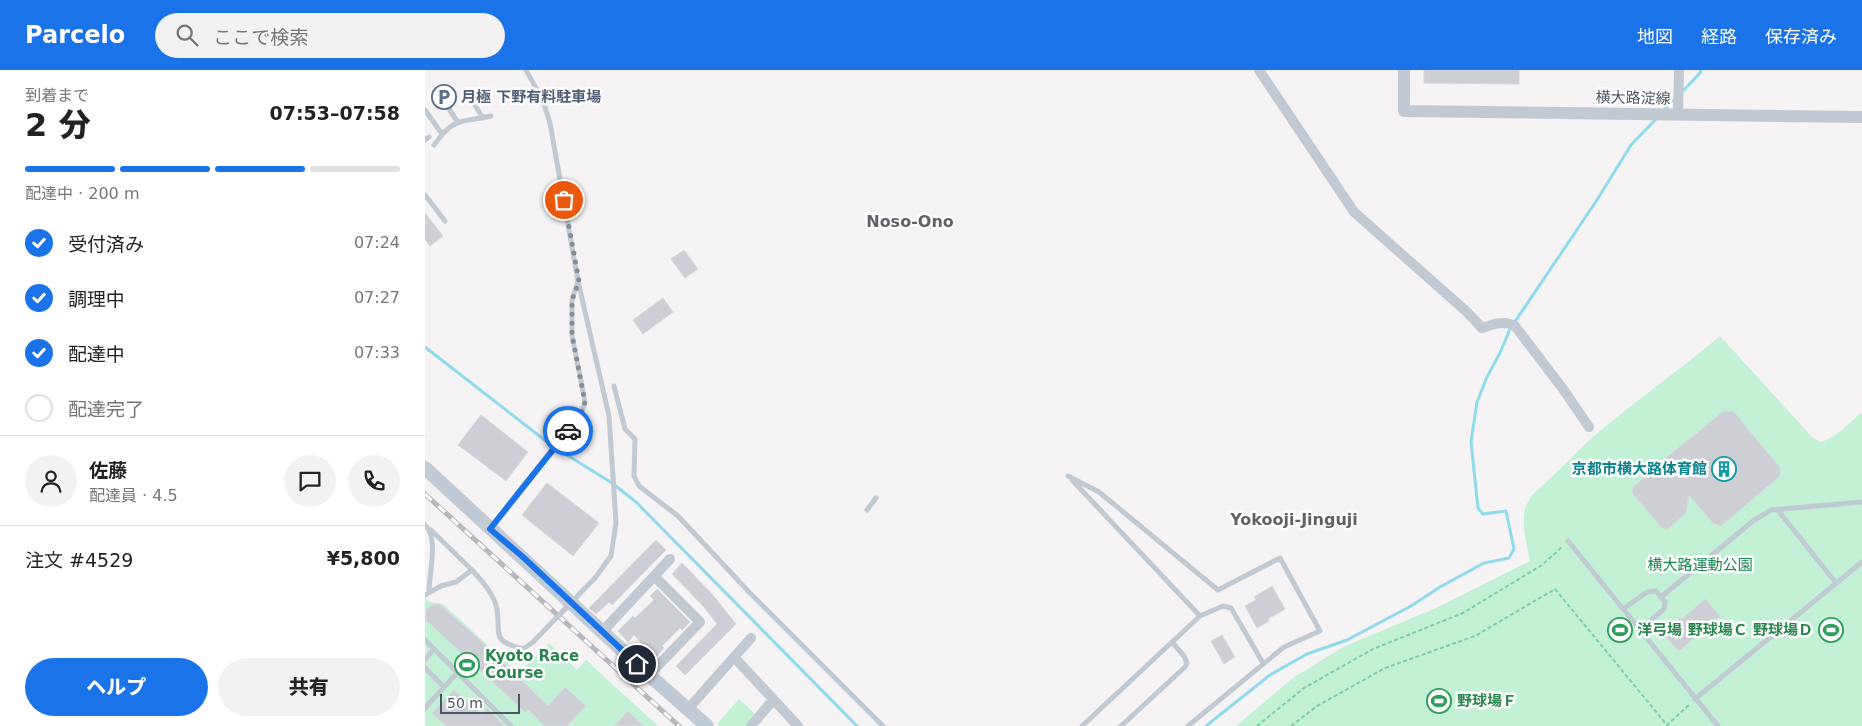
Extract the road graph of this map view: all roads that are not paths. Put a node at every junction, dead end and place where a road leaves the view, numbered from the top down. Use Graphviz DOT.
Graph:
graph roads {
  1 [pos="526,70"];
  2 [pos="1259,70"];
  3 [pos="1404,70"];
  4 [pos="1679,70"];
  5 [pos="467,93"];
  6 [pos="447,106"];
  7 [pos="425,111"];
  8 [pos="1678,115"];
  9 [pos="491,116"];
  10 [pos="1862,117"];
  11 [pos="483,118"];
  12 [pos="457,121"];
  13 [pos="442,134"];
  14 [pos="434,145"];
  15 [pos="425,195"];
  16 [pos="445,221"];
  17 [pos="579,281"];
  18 [pos="614,386"];
  19 [pos="1589,427"];
  20 [pos="425,468"];
  21 [pos="875,498"];
  22 [pos="1862,502"];
  23 [pos="1777,509"];
  24 [pos="867,510"];
  25 [pos="425,525"];
  26 [pos="490,529"];
  27 [pos="430,530"];
  28 [pos="1568,541"];
  29 [pos="670,559"];
  30 [pos="1862,562"];
  31 [pos="472,570"];
  32 [pos="655,576"];
  33 [pos="1836,583"];
  34 [pos="427,593"];
  35 [pos="1661,597"];
  36 [pos="1623,609"];
  37 [pos="1200,616"];
  38 [pos="1640,630"];
  39 [pos="602,632"];
  40 [pos="751,638"];
  41 [pos="425,640"];
  42 [pos="1172,642"];
  43 [pos="434,649"];
  44 [pos="734,657"];
  45 [pos="425,660"];
  46 [pos="1263,663"];
  47 [pos="425,668"];
  48 [pos="457,672"];
  49 [pos="649,675"];
  50 [pos="444,687"];
  51 [pos="1695,699"];
  52 [pos="773,700"];
  53 [pos="425,708"];
  54 [pos="688,709"];
  55 [pos="511,726"];
  56 [pos="707,726"];
  57 [pos="751,726"];
  58 [pos="797,726"];
  59 [pos="883,726"];
  60 [pos="1082,726"];
  61 [pos="1121,726"];
  62 [pos="1188,726"];
  63 [pos="1718,726"];
  1 -- 17 [label="lane"];
  2 -- 19 [label="street"];
  3 -- 8 [label="street, 横大路淀線"];
  4 -- 8 [label="street"];
  5 -- 11 [label="lane"];
  6 -- 12 [label="lane"];
  7 -- 13 [label="lane"];
  8 -- 10 [label="street, 横大路淀線"];
  9 -- 11 [label="lane"];
  11 -- 12 [label="lane"];
  12 -- 13 [label="lane"];
  13 -- 14 [label="lane"];
  15 -- 16 [label="lane"];
  17 -- 26 [label="lane"];
  17 -- 31 [label="lane, bridge"];
  18 -- 59 [label="lane"];
  20 -- 26 [label="main road"];
  21 -- 24 [label="lane"];
  22 -- 23 [label="lane"];
  23 -- 33 [label="lane"];
  23 -- 35 [label="lane"];
  25 -- 27 [label="lane"];
  26 -- 39 [label="main road"];
  27 -- 31 [label="lane"];
  27 -- 34 [label="lane"];
  28 -- 36 [label="lane"];
  29 -- 32 [label="street"];
  30 -- 33 [label="lane"];
  31 -- 34 [label="lane"];
  32 -- 39 [label="street"];
  32 -- 49 [label="street"];
  33 -- 51 [label="lane"];
  35 -- 36 [label="lane"];
  35 -- 38 [label="lane"];
  36 -- 38 [label="lane"];
  37 -- 42 [label="lane"];
  37 -- 46 [label="lane"];
  37 -- 46 [label="lane"];
  38 -- 51 [label="lane"];
  39 -- 49 [label="main road"];
  40 -- 44 [label="street"];
  41 -- 43 [label="lane"];
  42 -- 60 [label="lane"];
  42 -- 61 [label="lane"];
  43 -- 45 [label="lane"];
  43 -- 48 [label="lane"];
  44 -- 52 [label="street"];
  44 -- 54 [label="street"];
  46 -- 62 [label="lane"];
  47 -- 50 [label="lane"];
  48 -- 50 [label="lane"];
  48 -- 55 [label="lane"];
  49 -- 54 [label="main road"];
  50 -- 53 [label="lane"];
  51 -- 63 [label="lane"];
  52 -- 57 [label="street"];
  52 -- 58 [label="street"];
  54 -- 56 [label="main road"];
}
